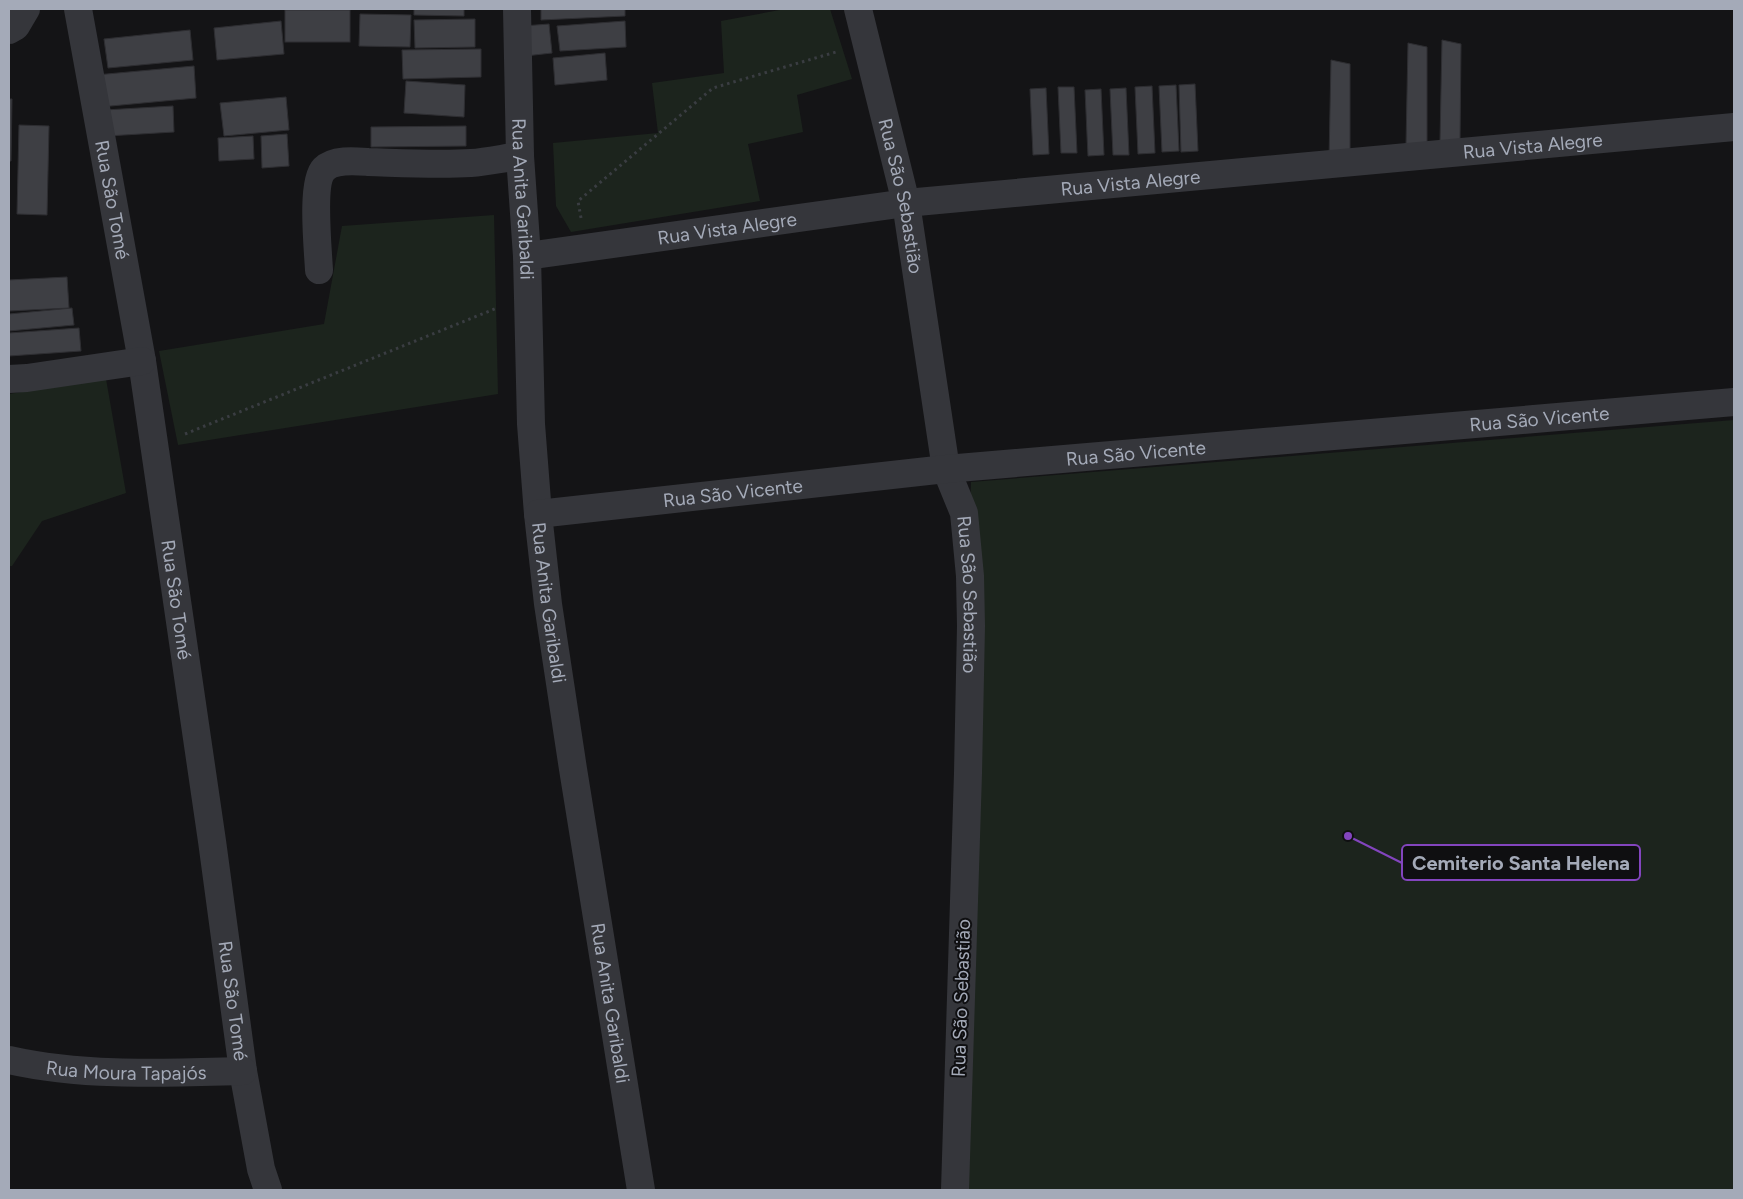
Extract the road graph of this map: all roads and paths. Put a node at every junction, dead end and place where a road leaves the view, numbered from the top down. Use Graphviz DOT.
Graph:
graph roads {
  1 [pos="26,9"];
  2 [pos="78,9"];
  3 [pos="517,9"];
  4 [pos="858,9"];
  5 [pos="9,30"];
  6 [pos="866,44"];
  7 [pos="1734,127"];
  8 [pos="520,156"];
  9 [pos="906,203"];
  10 [pos="587,248"];
  11 [pos="527,256"];
  12 [pos="319,270"];
  13 [pos="528,296"];
  14 [pos="142,361"];
  15 [pos="9,379"];
  16 [pos="1734,402"];
  17 [pos="154,447"];
  18 [pos="946,469"];
  19 [pos="538,514"];
  20 [pos="9,1060"];
  21 [pos="243,1071"];
  22 [pos="268,1190"];
  23 [pos="641,1190"];
  24 [pos="955,1190"];
  1 -- 5 [label="street"];
  2 -- 14 [label="street, Rua São Tomé"];
  3 -- 8 [label="street, Rua Anita Garibaldi"];
  4 -- 6 [label="street, Rua São Sebastião"];
  6 -- 9 [label="street, Rua São Sebastião"];
  6 -- 10 [label="path"];
  7 -- 9 [label="street, Rua Vista Alegre"];
  8 -- 11 [label="street, Rua Anita Garibaldi"];
  8 -- 12 [label="street"];
  9 -- 10 [label="street, Rua Vista Alegre"];
  9 -- 18 [label="street, Rua São Sebastião"];
  10 -- 11 [label="street, Rua Vista Alegre"];
  11 -- 13 [label="street, Rua Anita Garibaldi"];
  13 -- 17 [label="path"];
  13 -- 19 [label="street, Rua Anita Garibaldi"];
  14 -- 15 [label="street"];
  14 -- 17 [label="street, Rua São Tomé"];
  16 -- 18 [label="street, Rua São Vicente"];
  17 -- 21 [label="street, Rua São Tomé"];
  18 -- 19 [label="street, Rua São Vicente"];
  18 -- 24 [label="street, Rua São Sebastião"];
  19 -- 23 [label="street, Rua Anita Garibaldi"];
  20 -- 21 [label="street, Rua Moura Tapajós"];
  21 -- 22 [label="street, Rua São Tomé"];
}
